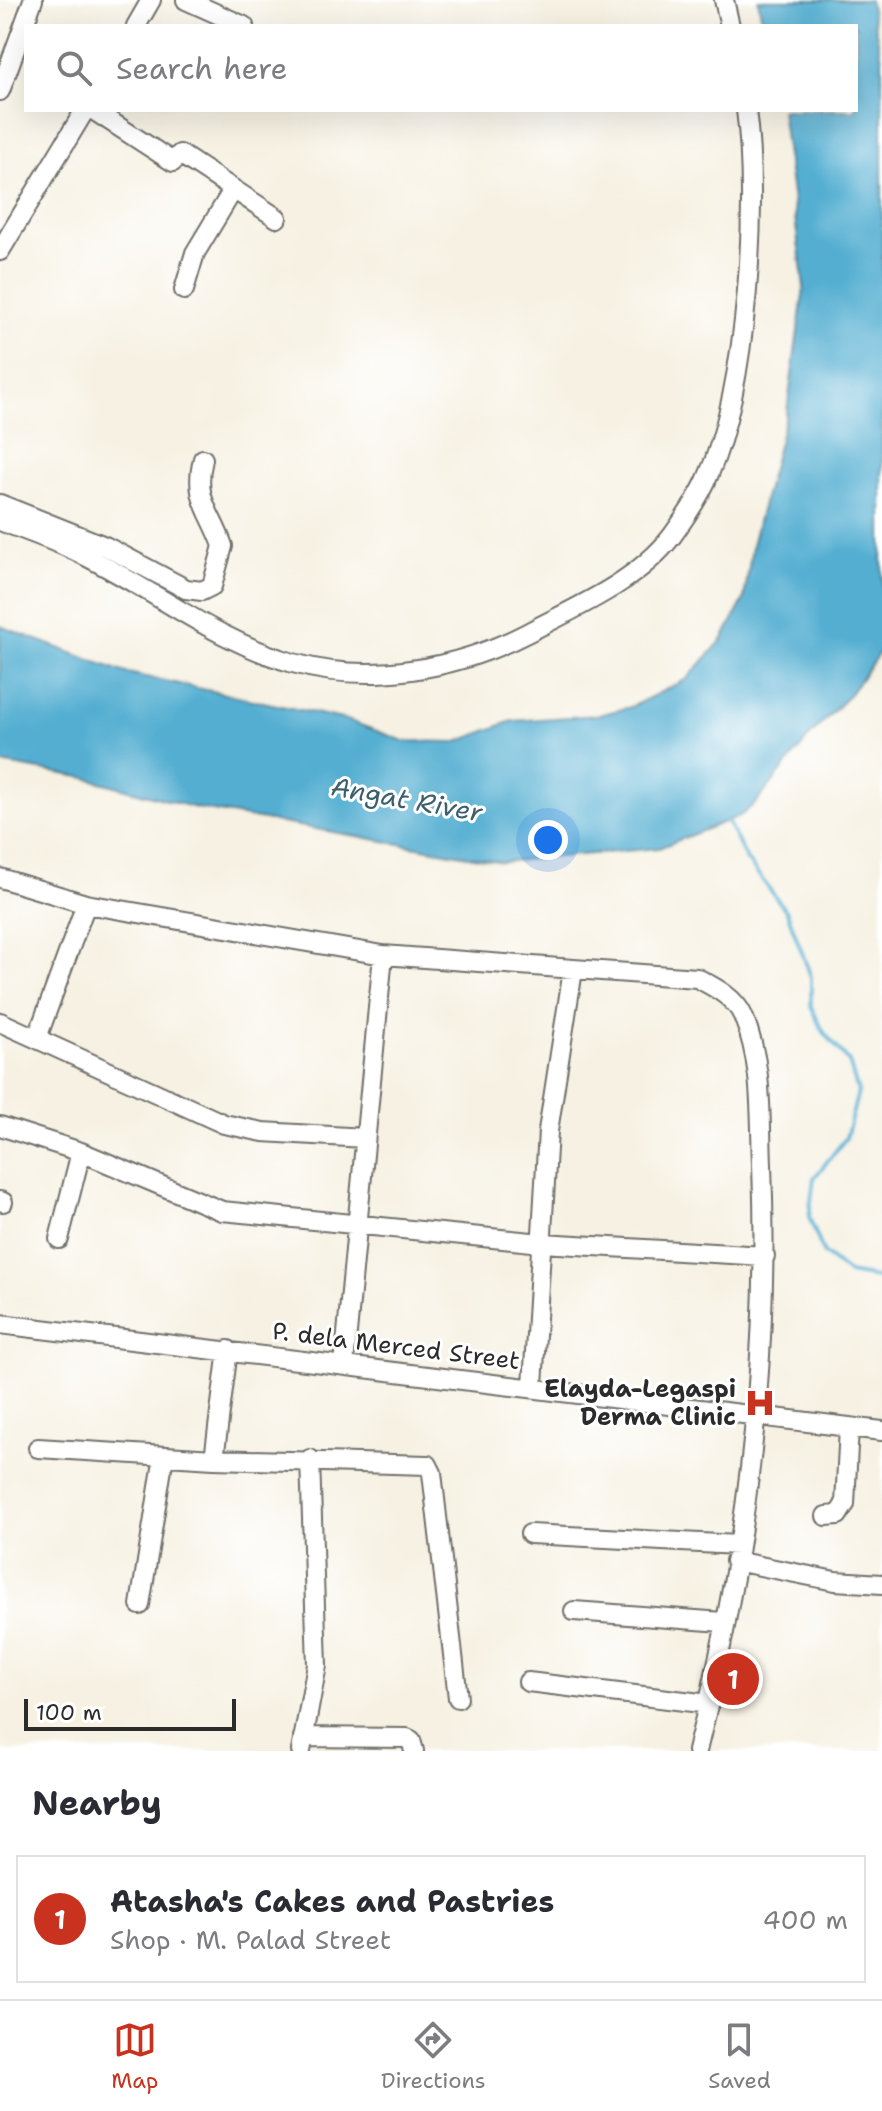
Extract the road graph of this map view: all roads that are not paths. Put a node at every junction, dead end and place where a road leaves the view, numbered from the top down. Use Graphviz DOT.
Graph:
graph roads {
  1 [pos="33,0"];
  2 [pos="151,0"];
  3 [pos="186,0"];
  4 [pos="724,0"];
  5 [pos="28,24"];
  6 [pos="137,24"];
  7 [pos="240,24"];
  8 [pos="730,24"];
  9 [pos="24,40"];
  10 [pos="19,63"];
  11 [pos="0,91"];
  12 [pos="84,112"];
  13 [pos="96,112"];
  14 [pos="746,112"];
  15 [pos="233,190"];
  16 [pos="277,218"];
  17 [pos="0,251"];
  18 [pos="184,290"];
  19 [pos="203,459"];
  20 [pos="0,504"];
  21 [pos="0,521"];
  22 [pos="3,880"];
  23 [pos="0,900"];
  24 [pos="86,904"];
  25 [pos="383,955"];
  26 [pos="573,970"];
  27 [pos="0,1022"];
  28 [pos="37,1038"];
  29 [pos="0,1126"];
  30 [pos="365,1138"];
  31 [pos="81,1152"];
  32 [pos="356,1225"];
  33 [pos="59,1239"];
  34 [pos="542,1243"];
  35 [pos="765,1256"];
  36 [pos="0,1324"];
  37 [pos="228,1350"];
  38 [pos="344,1365"];
  39 [pos="533,1386"];
  40 [pos="758,1414"];
  41 [pos="849,1427"];
  42 [pos="882,1431"];
  43 [pos="38,1448"];
  44 [pos="164,1456"];
  45 [pos="214,1459"];
  46 [pos="310,1459"];
  47 [pos="826,1516"];
  48 [pos="530,1534"];
  49 [pos="737,1553"];
  50 [pos="882,1584"];
  51 [pos="140,1605"];
  52 [pos="574,1611"];
  53 [pos="723,1622"];
  54 [pos="528,1682"];
  55 [pos="458,1698"];
  56 [pos="709,1704"];
  57 [pos="302,1744"];
  58 [pos="414,1751"];
  59 [pos="697,1751"];
  1 -- 5 [label="street"];
  2 -- 6 [label="street"];
  3 -- 7 [label="street"];
  4 -- 8 [label="street"];
  9 -- 10 [label="street"];
  10 -- 11 [label="street"];
  12 -- 17 [label="street"];
  13 -- 15 [label="street"];
  14 -- 21 [label="street"];
  15 -- 16 [label="street"];
  15 -- 18 [label="street"];
  19 -- 20 [label="street"];
  22 -- 23 [label="street"];
  22 -- 24 [label="street"];
  24 -- 25 [label="street"];
  24 -- 28 [label="street"];
  25 -- 26 [label="street"];
  25 -- 30 [label="street"];
  26 -- 34 [label="street"];
  26 -- 35 [label="street"];
  27 -- 28 [label="street"];
  28 -- 30 [label="street"];
  29 -- 31 [label="street"];
  30 -- 32 [label="street"];
  31 -- 32 [label="street"];
  31 -- 33 [label="street"];
  32 -- 34 [label="street"];
  32 -- 38 [label="street"];
  34 -- 35 [label="street"];
  34 -- 39 [label="street"];
  35 -- 40 [label="street"];
  36 -- 37 [label="street, P. dela Merced Street"];
  37 -- 38 [label="street, P. dela Merced Street"];
  37 -- 45 [label="street"];
  38 -- 39 [label="street, P. dela Merced Street"];
  39 -- 40 [label="street, P. dela Merced Street"];
  40 -- 41 [label="street, P. dela Merced Street"];
  40 -- 49 [label="street"];
  41 -- 42 [label="street, P. dela Merced Street"];
  41 -- 47 [label="street"];
  43 -- 44 [label="street"];
  44 -- 45 [label="street"];
  44 -- 51 [label="street"];
  45 -- 46 [label="street"];
  46 -- 55 [label="street"];
  46 -- 57 [label="street"];
  48 -- 49 [label="street"];
  49 -- 50 [label="street"];
  49 -- 53 [label="street"];
  52 -- 53 [label="street"];
  53 -- 56 [label="street"];
  54 -- 56 [label="street"];
  56 -- 59 [label="street"];
  57 -- 58 [label="street"];
}
